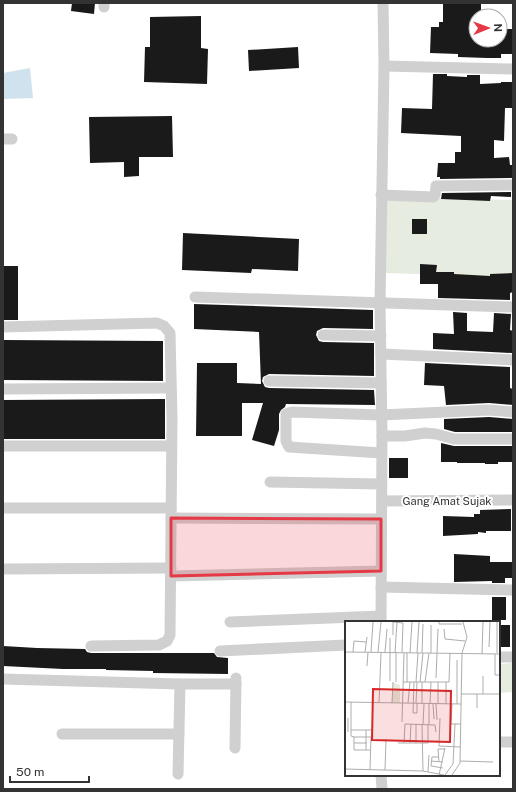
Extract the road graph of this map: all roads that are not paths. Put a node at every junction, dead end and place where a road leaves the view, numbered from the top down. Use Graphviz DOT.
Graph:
graph roads {
  1 [pos="383,3"];
  2 [pos="384,66"];
  3 [pos="513,69"];
  4 [pos="513,185"];
  5 [pos="381,195"];
  6 [pos="195,297"];
  7 [pos="380,303"];
  8 [pos="513,307"];
  9 [pos="3,327"];
  10 [pos="323,335"];
  11 [pos="381,336"];
  12 [pos="381,354"];
  13 [pos="513,360"];
  14 [pos="269,381"];
  15 [pos="381,383"];
  16 [pos="170,388"];
  17 [pos="3,390"];
  18 [pos="513,412"];
  19 [pos="382,415"];
  20 [pos="382,436"];
  21 [pos="513,439"];
  22 [pos="3,446"];
  23 [pos="171,446"];
  24 [pos="381,453"];
  25 [pos="270,482"];
  26 [pos="381,484"];
  27 [pos="513,500"];
  28 [pos="382,501"];
  29 [pos="3,508"];
  30 [pos="171,513"];
  31 [pos="381,519"];
  32 [pos="3,569"];
  33 [pos="381,571"];
  34 [pos="171,572"];
  35 [pos="381,587"];
  36 [pos="513,590"];
  37 [pos="381,619"];
  38 [pos="230,622"];
  39 [pos="345,645"];
  40 [pos="91,646"];
  41 [pos="220,651"];
  42 [pos="500,657"];
  43 [pos="513,657"];
  44 [pos="3,679"];
  45 [pos="180,684"];
  46 [pos="62,734"];
  47 [pos="179,734"];
  48 [pos="500,742"];
  49 [pos="513,742"];
  50 [pos="235,748"];
  51 [pos="178,774"];
  52 [pos="382,776"];
  53 [pos="382,789"];
  1 -- 2 [label="street"];
  2 -- 3 [label="street"];
  2 -- 5 [label="street"];
  4 -- 5 [label="street"];
  5 -- 7 [label="street"];
  6 -- 7 [label="street"];
  7 -- 8 [label="street"];
  7 -- 11 [label="street"];
  9 -- 16 [label="street"];
  10 -- 11 [label="street"];
  11 -- 12 [label="street"];
  12 -- 13 [label="street"];
  12 -- 15 [label="street"];
  14 -- 15 [label="street"];
  15 -- 19 [label="street"];
  16 -- 17 [label="street"];
  16 -- 23 [label="street"];
  18 -- 19 [label="street"];
  19 -- 20 [label="street"];
  19 -- 24 [label="street"];
  20 -- 21 [label="street"];
  20 -- 24 [label="street"];
  22 -- 23 [label="street"];
  23 -- 30 [label="street"];
  24 -- 26 [label="street"];
  25 -- 26 [label="street"];
  26 -- 28 [label="street"];
  27 -- 28 [label="street, Gang Amat Sujak"];
  28 -- 31 [label="street"];
  29 -- 30 [label="street"];
  30 -- 31 [label="street"];
  30 -- 34 [label="street"];
  31 -- 33 [label="street"];
  32 -- 34 [label="street"];
  33 -- 34 [label="street"];
  33 -- 35 [label="street"];
  34 -- 40 [label="street"];
  35 -- 36 [label="street"];
  35 -- 37 [label="street"];
  37 -- 38 [label="street"];
  39 -- 41 [label="street"];
  42 -- 43 [label="street"];
  44 -- 45 [label="street"];
  45 -- 47 [label="street"];
  45 -- 50 [label="street"];
  46 -- 47 [label="street"];
  47 -- 51 [label="street"];
  48 -- 49 [label="street"];
  52 -- 53 [label="street"];
}
